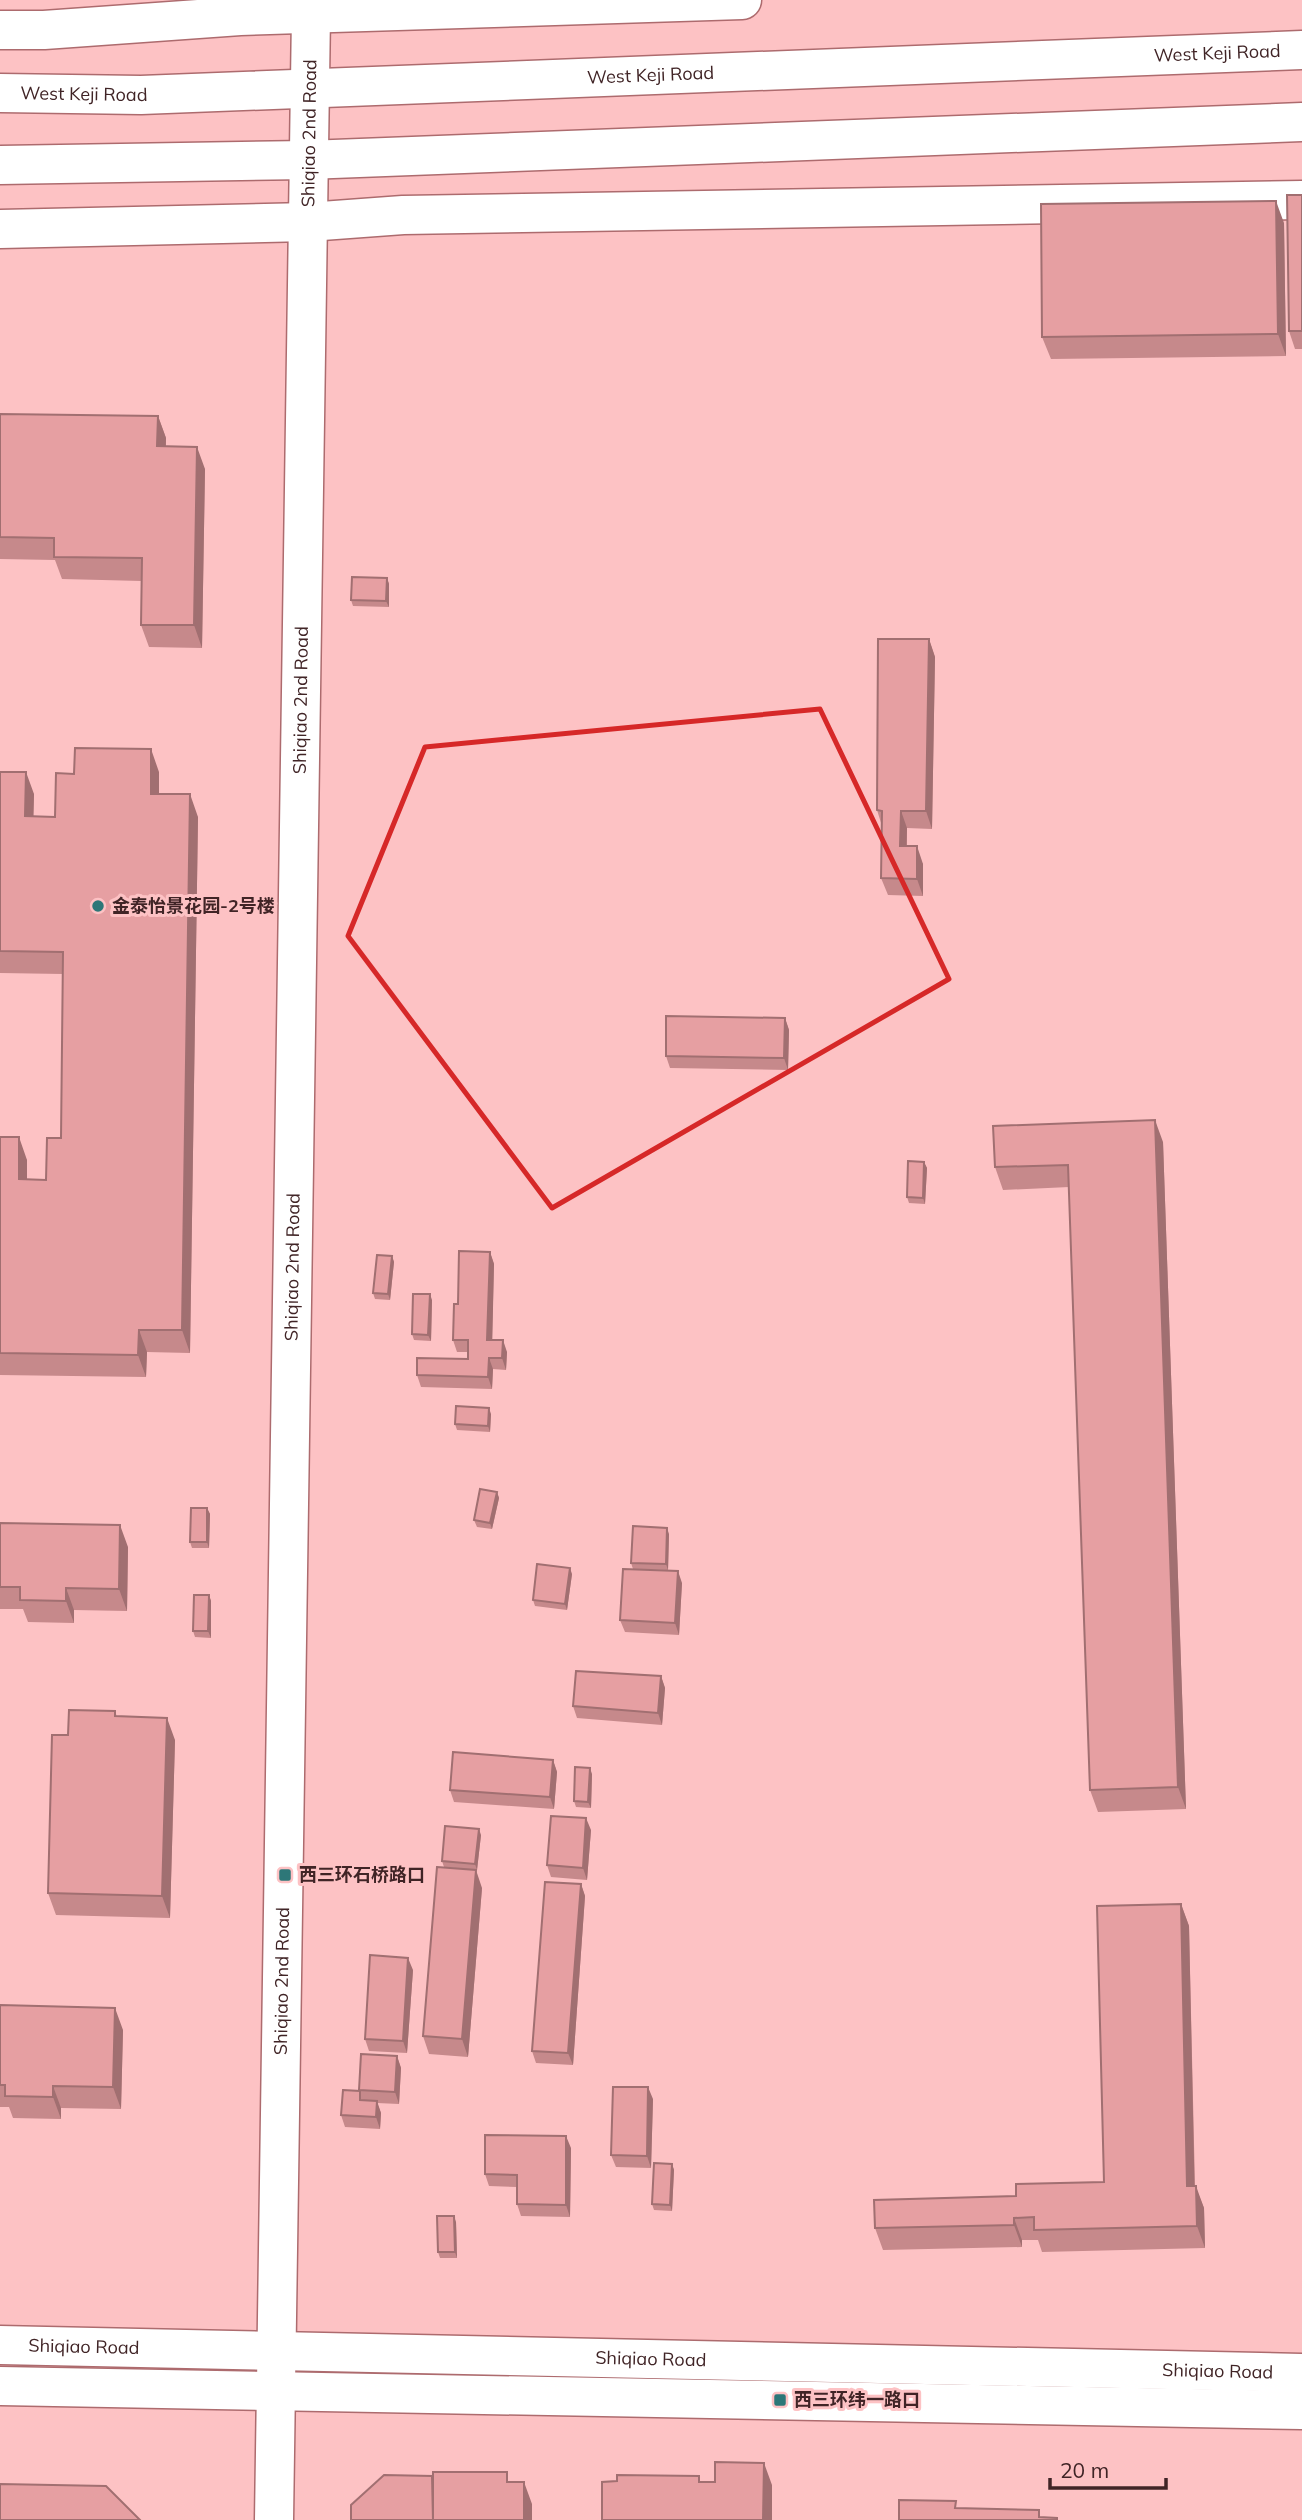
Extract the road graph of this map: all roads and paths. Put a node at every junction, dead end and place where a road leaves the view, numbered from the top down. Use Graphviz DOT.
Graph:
graph roads {
  1 [pos="742,0"];
  2 [pos="311,14"];
  3 [pos="0,30"];
  4 [pos="1302,50"];
  5 [pos="309,88"];
  6 [pos="0,93"];
  7 [pos="1302,122"];
  8 [pos="307,160"];
  9 [pos="0,165"];
  10 [pos="1302,200"];
  11 [pos="308,222"];
  12 [pos="0,229"];
  13 [pos="0,2345"];
  14 [pos="278,2352"];
  15 [pos="1302,2372"];
  16 [pos="0,2386"];
  17 [pos="277,2390"];
  18 [pos="1302,2410"];
  19 [pos="274,2520"];
  1 -- 2 [label="street"];
  2 -- 3 [label="street"];
  2 -- 5 [label="street, Shiqiao 2nd Road"];
  4 -- 5 [label="street, West Keji Road"];
  5 -- 6 [label="street, West Keji Road"];
  5 -- 8 [label="street, Shiqiao 2nd Road"];
  7 -- 8 [label="street"];
  8 -- 9 [label="street"];
  8 -- 11 [label="street, Shiqiao 2nd Road"];
  10 -- 11 [label="street"];
  11 -- 12 [label="street"];
  11 -- 14 [label="street, Shiqiao 2nd Road"];
  13 -- 14 [label="street, Shiqiao Road"];
  14 -- 15 [label="street, Shiqiao Road"];
  14 -- 17 [label="street, Shiqiao 2nd Road"];
  16 -- 17 [label="street"];
  17 -- 18 [label="street"];
  17 -- 19 [label="street, Shiqiao 2nd Road"];
}
